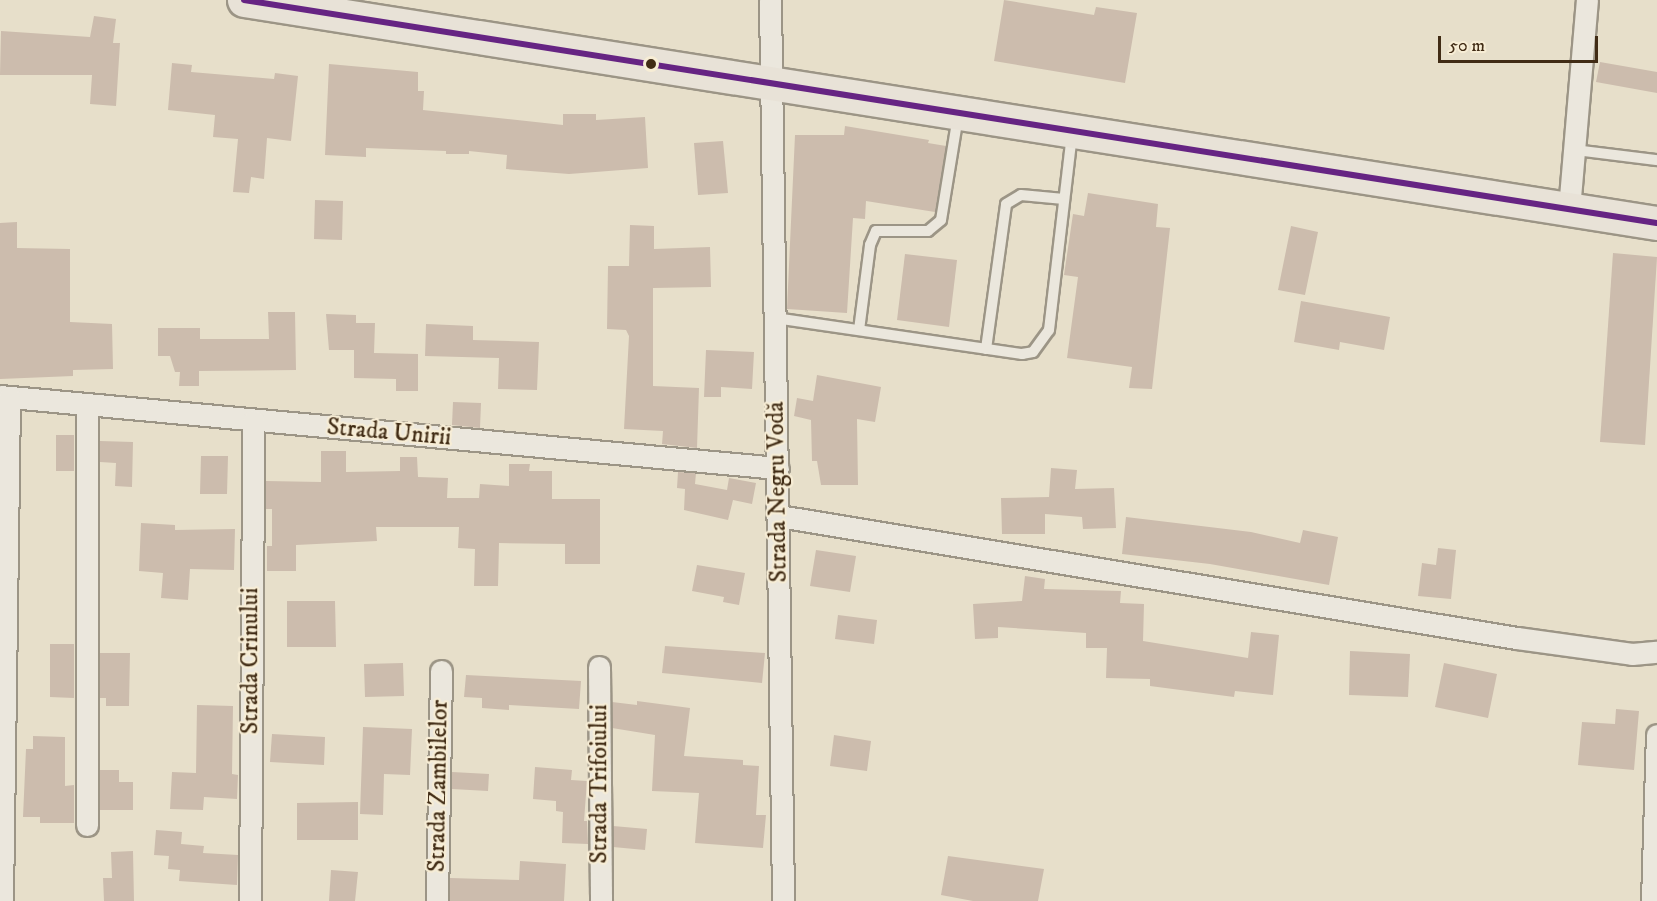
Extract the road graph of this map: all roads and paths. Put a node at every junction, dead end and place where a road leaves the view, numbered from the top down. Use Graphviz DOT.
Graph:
graph roads {
  1 [pos="244,0"];
  2 [pos="770,0"];
  3 [pos="1587,0"];
  4 [pos="374,10"];
  5 [pos="769,83"];
  6 [pos="958,113"];
  7 [pos="1072,131"];
  8 [pos="1575,150"];
  9 [pos="1657,160"];
  10 [pos="1064,199"];
  11 [pos="1569,209"];
  12 [pos="1657,223"];
  13 [pos="775,318"];
  14 [pos="859,330"];
  15 [pos="986,349"];
  16 [pos="4,397"];
  17 [pos="87,405"];
  18 [pos="253,422"];
  19 [pos="778,468"];
  20 [pos="779,516"];
  21 [pos="1657,652"];
  22 [pos="599,667"];
  23 [pos="441,671"];
  24 [pos="1657,735"];
  25 [pos="87,825"];
  26 [pos="2,901"];
  27 [pos="250,901"];
  28 [pos="437,901"];
  29 [pos="601,901"];
  30 [pos="783,901"];
  31 [pos="1652,901"];
  1 -- 4 [label="main road"];
  2 -- 5 [label="street, Strada Negru Vodă"];
  3 -- 8 [label="street"];
  4 -- 5 [label="main road"];
  5 -- 6 [label="main road"];
  5 -- 13 [label="street, Strada Negru Vodă"];
  6 -- 7 [label="main road"];
  6 -- 14 [label="lane"];
  7 -- 10 [label="lane"];
  7 -- 11 [label="main road"];
  8 -- 9 [label="lane"];
  8 -- 11 [label="street"];
  10 -- 15 [label="lane"];
  10 -- 15 [label="lane"];
  11 -- 12 [label="main road"];
  13 -- 14 [label="lane"];
  13 -- 19 [label="street, Strada Negru Vodă"];
  14 -- 15 [label="lane"];
  16 -- 17 [label="street, Strada Unirii"];
  16 -- 26 [label="street"];
  17 -- 18 [label="street, Strada Unirii"];
  17 -- 25 [label="street"];
  18 -- 19 [label="street, Strada Unirii"];
  18 -- 27 [label="street, Strada Crinului"];
  19 -- 20 [label="street, Strada Negru Vodă"];
  20 -- 21 [label="street"];
  20 -- 30 [label="street, Strada Negru Vodă"];
  22 -- 29 [label="street, Strada Trifoiului"];
  23 -- 28 [label="street, Strada Zambilelor"];
  24 -- 31 [label="street"];
}
